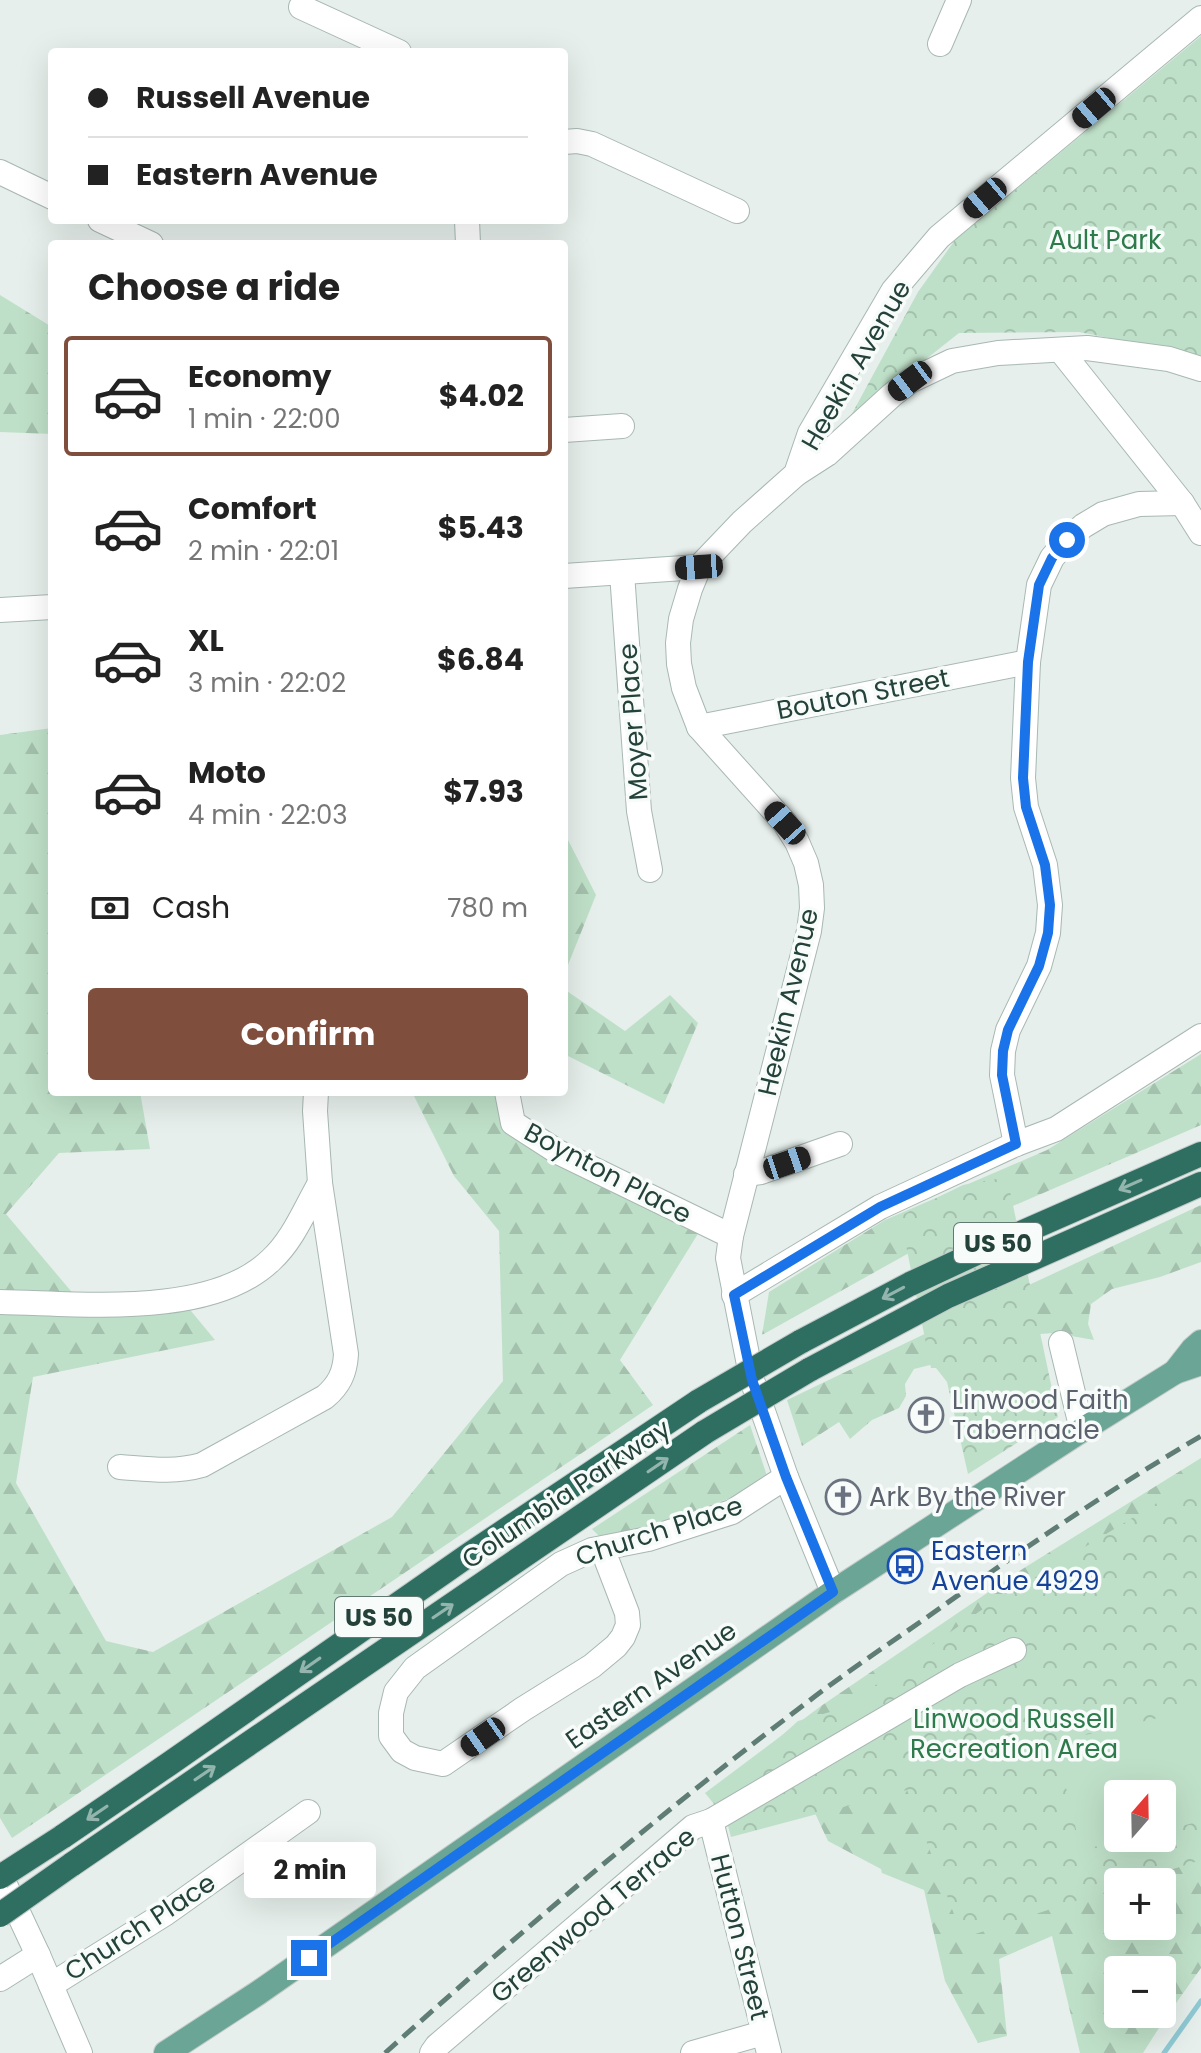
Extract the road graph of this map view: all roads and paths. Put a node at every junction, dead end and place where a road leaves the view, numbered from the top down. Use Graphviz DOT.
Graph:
graph roads {
  1 [pos="959,0"];
  2 [pos="301,7"];
  3 [pos="1201,18"];
  4 [pos="940,44"];
  5 [pos="390,48"];
  6 [pos="568,142"];
  7 [pos="0,172"];
  8 [pos="48,195"];
  9 [pos="737,211"];
  10 [pos="108,224"];
  11 [pos="142,240"];
  12 [pos="1061,351"];
  13 [pos="1201,369"];
  14 [pos="622,426"];
  15 [pos="568,430"];
  16 [pos="796,474"];
  17 [pos="1182,503"];
  18 [pos="1201,533"];
  19 [pos="699,567"];
  20 [pos="622,573"];
  21 [pos="568,576"];
  22 [pos="48,607"];
  23 [pos="0,610"];
  24 [pos="1028,662"];
  25 [pos="699,727"];
  26 [pos="650,870"];
  27 [pos="1201,1036"];
  28 [pos="316,1096"];
  29 [pos="508,1096"];
  30 [pos="840,1144"];
  31 [pos="1016,1144"];
  32 [pos="1201,1154"];
  33 [pos="746,1174"];
  34 [pos="320,1183"];
  35 [pos="1201,1184"];
  36 [pos="731,1236"];
  37 [pos="734,1295"];
  38 [pos="0,1302"];
  39 [pos="1201,1342"];
  40 [pos="1061,1343"];
  41 [pos="1201,1363"];
  42 [pos="1175,1372"];
  43 [pos="1082,1430"];
  44 [pos="120,1467"];
  45 [pos="786,1477"];
  46 [pos="602,1548"];
  47 [pos="833,1592"];
  48 [pos="1014,1650"];
  49 [pos="308,1812"];
  50 [pos="711,1821"];
  51 [pos="0,1876"];
  52 [pos="0,1915"];
  53 [pos="38,1955"];
  54 [pos="0,1979"];
  55 [pos="51,1985"];
  56 [pos="766,2043"];
  57 [pos="80,2053"];
  58 [pos="166,2053"];
  59 [pos="432,2053"];
  60 [pos="693,2053"];
  1 -- 4 [label="street"];
  2 -- 5 [label="street"];
  3 -- 16 [label="street, Heekin Avenue"];
  6 -- 9 [label="street"];
  7 -- 8 [label="street"];
  10 -- 11 [label="street"];
  12 -- 13 [label="street"];
  12 -- 16 [label="street"];
  12 -- 17 [label="street"];
  14 -- 15 [label="street"];
  16 -- 19 [label="street, Heekin Avenue"];
  17 -- 18 [label="street"];
  17 -- 24 [label="street"];
  19 -- 20 [label="street"];
  19 -- 25 [label="street, Heekin Avenue"];
  20 -- 21 [label="street"];
  20 -- 26 [label="street, Moyer Place"];
  22 -- 23 [label="street"];
  24 -- 25 [label="street, Bouton Street"];
  24 -- 31 [label="street"];
  25 -- 33 [label="street, Heekin Avenue"];
  27 -- 31 [label="street"];
  28 -- 34 [label="street"];
  29 -- 36 [label="street, Boynton Place"];
  30 -- 33 [label="street"];
  31 -- 37 [label="street"];
  32 -- 51 [label="highway, Columbia Parkway / US 50, one-way, bridge"];
  33 -- 36 [label="street, Heekin Avenue"];
  34 -- 38 [label="street"];
  34 -- 44 [label="street"];
  52 -- 35 [label="highway, Columbia Parkway / US 50, one-way, bridge"];
  36 -- 37 [label="street, Heekin Avenue"];
  37 -- 45 [label="street, Heekin Avenue"];
  39 -- 42 [label="main road"];
  40 -- 43 [label="street"];
  41 -- 42 [label="main road"];
  42 -- 43 [label="main road, Eastern Avenue"];
  43 -- 47 [label="main road, Eastern Avenue"];
  45 -- 46 [label="street, Church Place"];
  45 -- 47 [label="street, Heekin Avenue"];
  46 -- 46 [label="street, Church Place"];
  47 -- 58 [label="main road, Eastern Avenue"];
  48 -- 50 [label="street, Greenwood Terrace"];
  49 -- 55 [label="street, Church Place"];
  50 -- 56 [label="street, Hutton Street"];
  50 -- 59 [label="street, Greenwood Terrace"];
  51 -- 53 [label="street"];
  53 -- 54 [label="street, Church Place"];
  53 -- 55 [label="street"];
  55 -- 57 [label="street"];
  56 -- 60 [label="street"];
}
